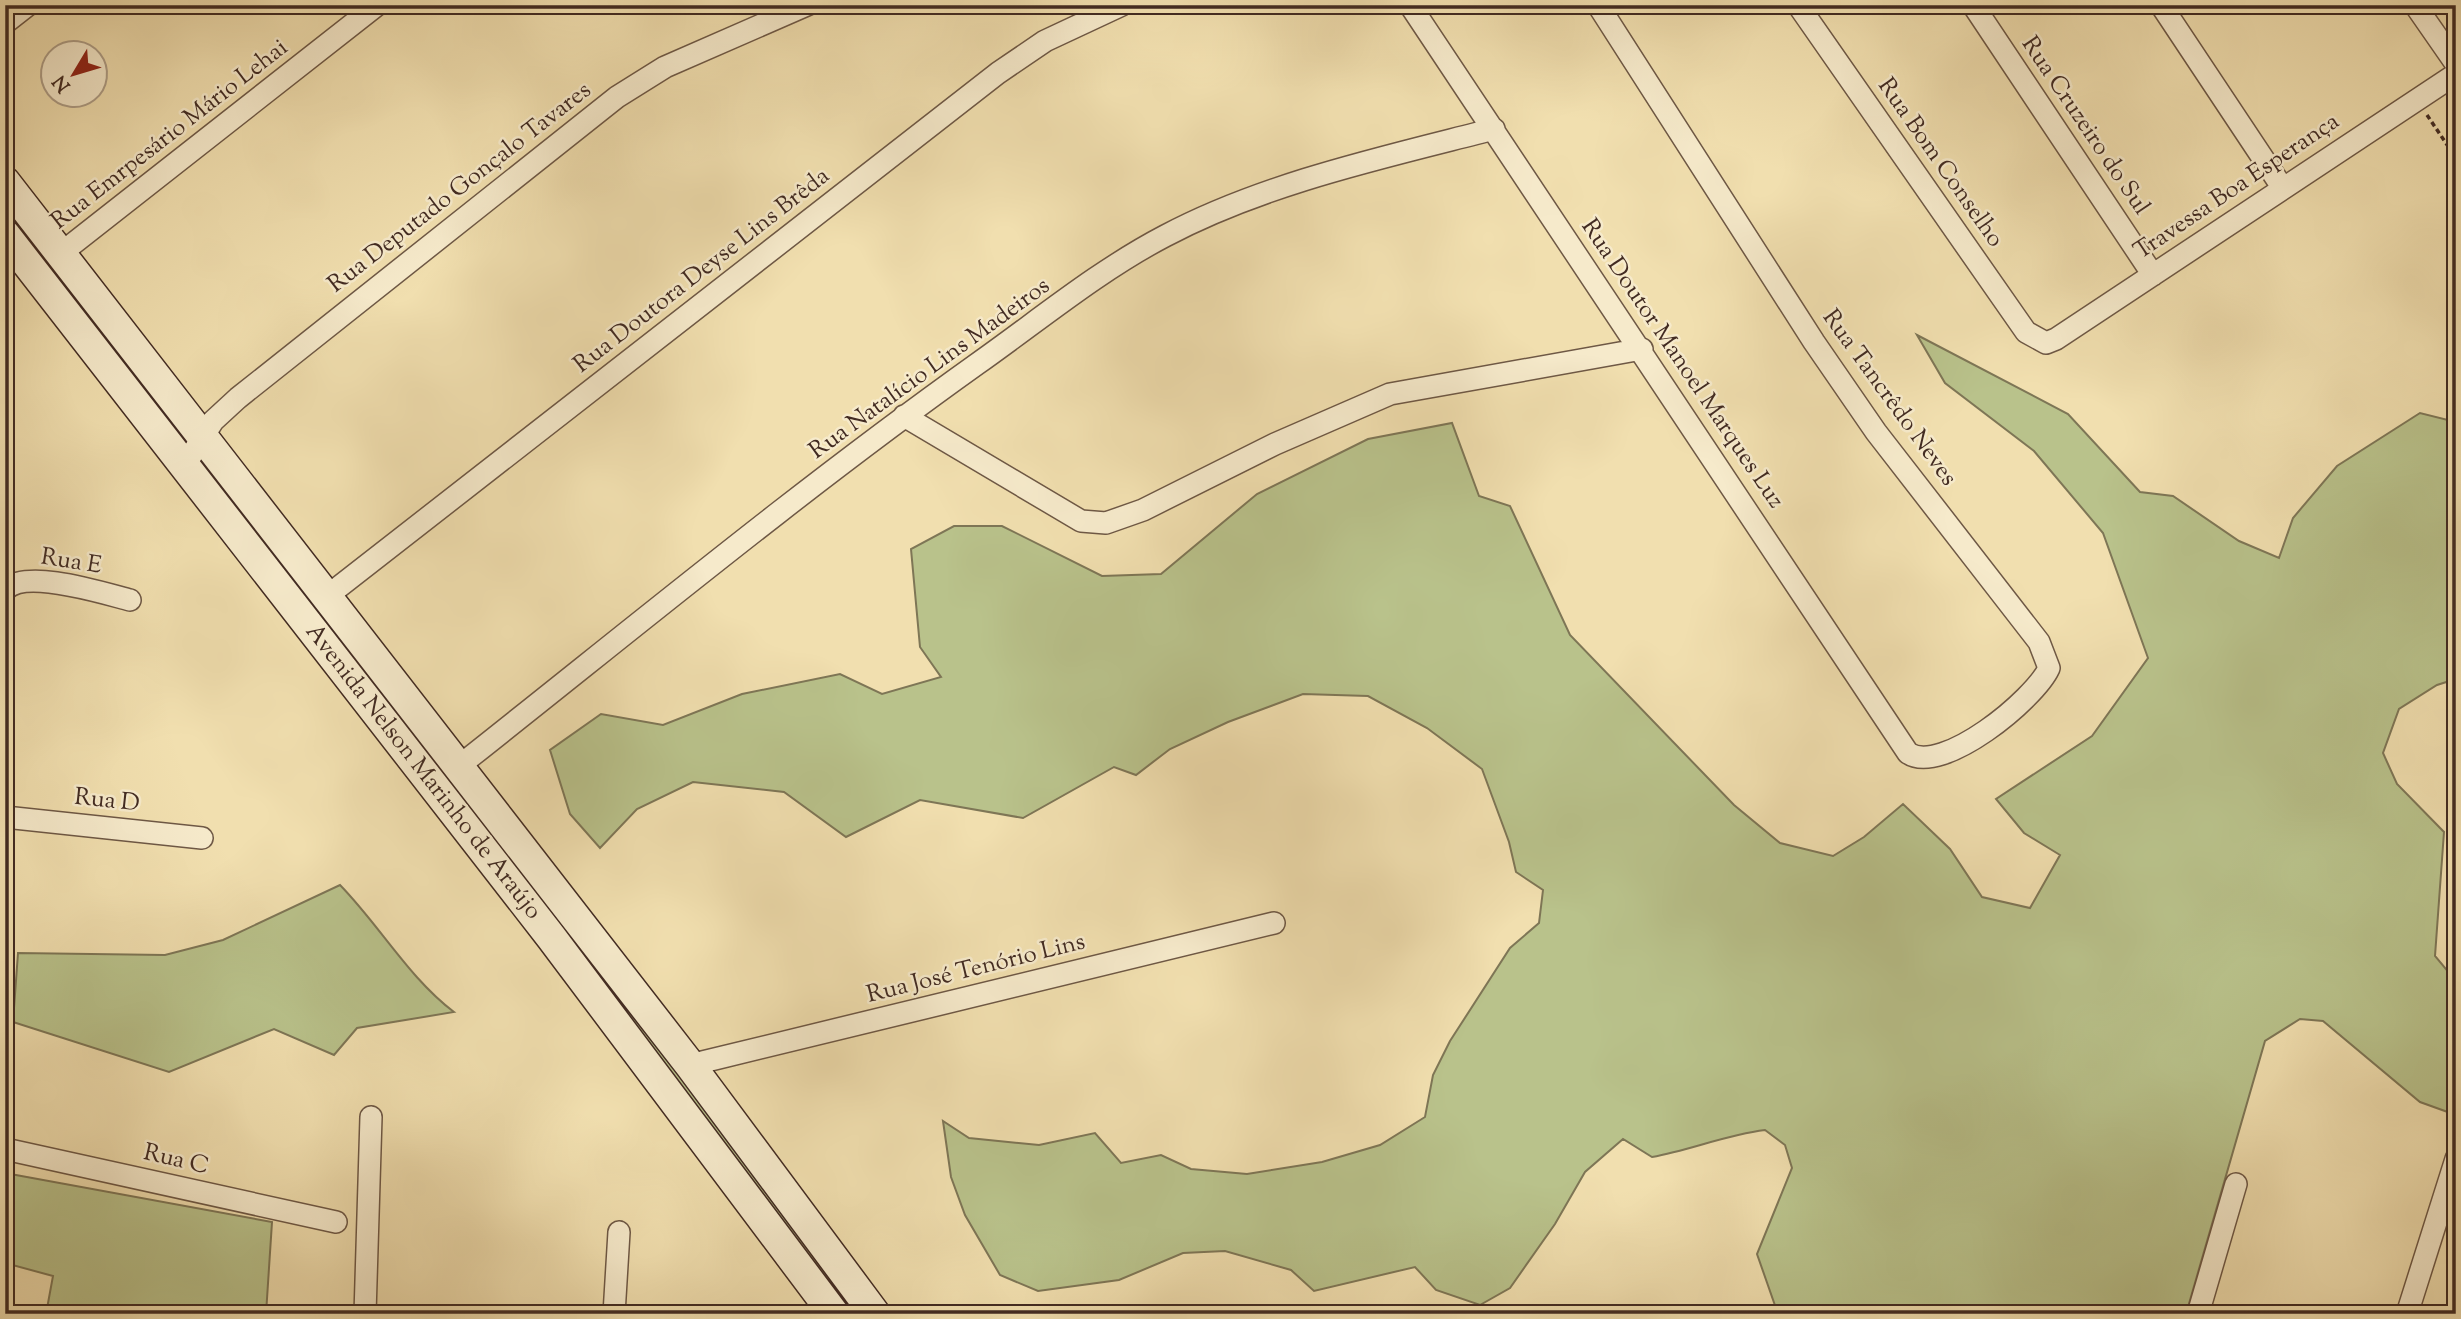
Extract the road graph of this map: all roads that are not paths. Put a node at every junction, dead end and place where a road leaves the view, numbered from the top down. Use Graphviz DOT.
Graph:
graph roads {
  1 [pos="28,5"];
  2 [pos="377,5"];
  3 [pos="807,5"];
  4 [pos="1122,5"];
  5 [pos="1410,5"];
  6 [pos="1598,5"];
  7 [pos="1798,5"];
  8 [pos="1973,5"];
  9 [pos="2161,5"];
  10 [pos="2415,5"];
  11 [pos="5,23"];
  12 [pos="2456,64"];
  13 [pos="2456,74"];
  14 [pos="1494,129"];
  15 [pos="5,182"];
  16 [pos="2282,187"];
  17 [pos="5,235"];
  18 [pos="60,254"];
  19 [pos="2153,275"];
  20 [pos="2046,343"];
  21 [pos="1642,349"];
  22 [pos="904,416"];
  23 [pos="203,436"];
  24 [pos="185,465"];
  25 [pos="5,590"];
  26 [pos="326,597"];
  27 [pos="130,600"];
  28 [pos="1908,753"];
  29 [pos="459,766"];
  30 [pos="5,817"];
  31 [pos="202,838"];
  32 [pos="577,918"];
  33 [pos="1274,923"];
  34 [pos="551,937"];
  35 [pos="690,1065"];
  36 [pos="371,1117"];
  37 [pos="5,1149"];
  38 [pos="2456,1159"];
  39 [pos="2236,1184"];
  40 [pos="335,1222"];
  41 [pos="619,1232"];
  42 [pos="365,1314"];
  43 [pos="614,1314"];
  44 [pos="834,1314"];
  45 [pos="876,1314"];
  46 [pos="2198,1314"];
  47 [pos="2407,1314"];
  1 -- 11 [label="street"];
  2 -- 18 [label="street, Rua Emrpesário Mário Lehai"];
  3 -- 23 [label="street, Rua Deputado Gonçalo Tavares"];
  4 -- 26 [label="street, Rua Doutora Deyse Lins Brêda"];
  5 -- 14 [label="street, Rua Doutor Manoel Marques Luz"];
  6 -- 28 [label="street, Rua Tancrêdo Neves"];
  7 -- 20 [label="street, Rua Bom Conselho"];
  8 -- 19 [label="street, Rua Cruzeiro do Sul"];
  9 -- 16 [label="street"];
  10 -- 12 [label="street"];
  13 -- 16 [label="street, Travessa Boa Esperança"];
  14 -- 21 [label="street, Rua Doutor Manoel Marques Luz"];
  14 -- 22 [label="street, Rua Natalício Lins Madeiros"];
  15 -- 18 [label="main road, Avenida Nelson Marinho de Araújo"];
  16 -- 19 [label="street, Travessa Boa Esperança"];
  17 -- 24 [label="main road, Avenida Nelson Marinho de Araújo"];
  18 -- 23 [label="main road, Avenida Nelson Marinho de Araújo"];
  19 -- 20 [label="street, Travessa Boa Esperança"];
  21 -- 22 [label="street"];
  21 -- 28 [label="street, Rua Doutor Manoel Marques Luz"];
  22 -- 29 [label="street, Rua Natalício Lins Madeiros"];
  23 -- 24 [label="street, Rua Deputado Gonçalo Tavares"];
  23 -- 26 [label="main road, Avenida Nelson Marinho de Araújo"];
  24 -- 34 [label="main road, Avenida Nelson Marinho de Araújo"];
  25 -- 27 [label="street, Rua E"];
  26 -- 29 [label="main road, Avenida Nelson Marinho de Araújo"];
  29 -- 32 [label="main road, Avenida Nelson Marinho de Araújo"];
  30 -- 31 [label="street, Rua D"];
  32 -- 34 [label="main road"];
  32 -- 35 [label="main road, Avenida Nelson Marinho de Araújo"];
  33 -- 35 [label="street, Rua José Tenório Lins"];
  34 -- 44 [label="main road, Avenida Nelson Marinho de Araújo"];
  35 -- 45 [label="main road, Avenida Nelson Marinho de Araújo"];
  36 -- 42 [label="street"];
  37 -- 40 [label="street, Rua C"];
  38 -- 47 [label="street"];
  39 -- 46 [label="street"];
  41 -- 43 [label="street"];
}
